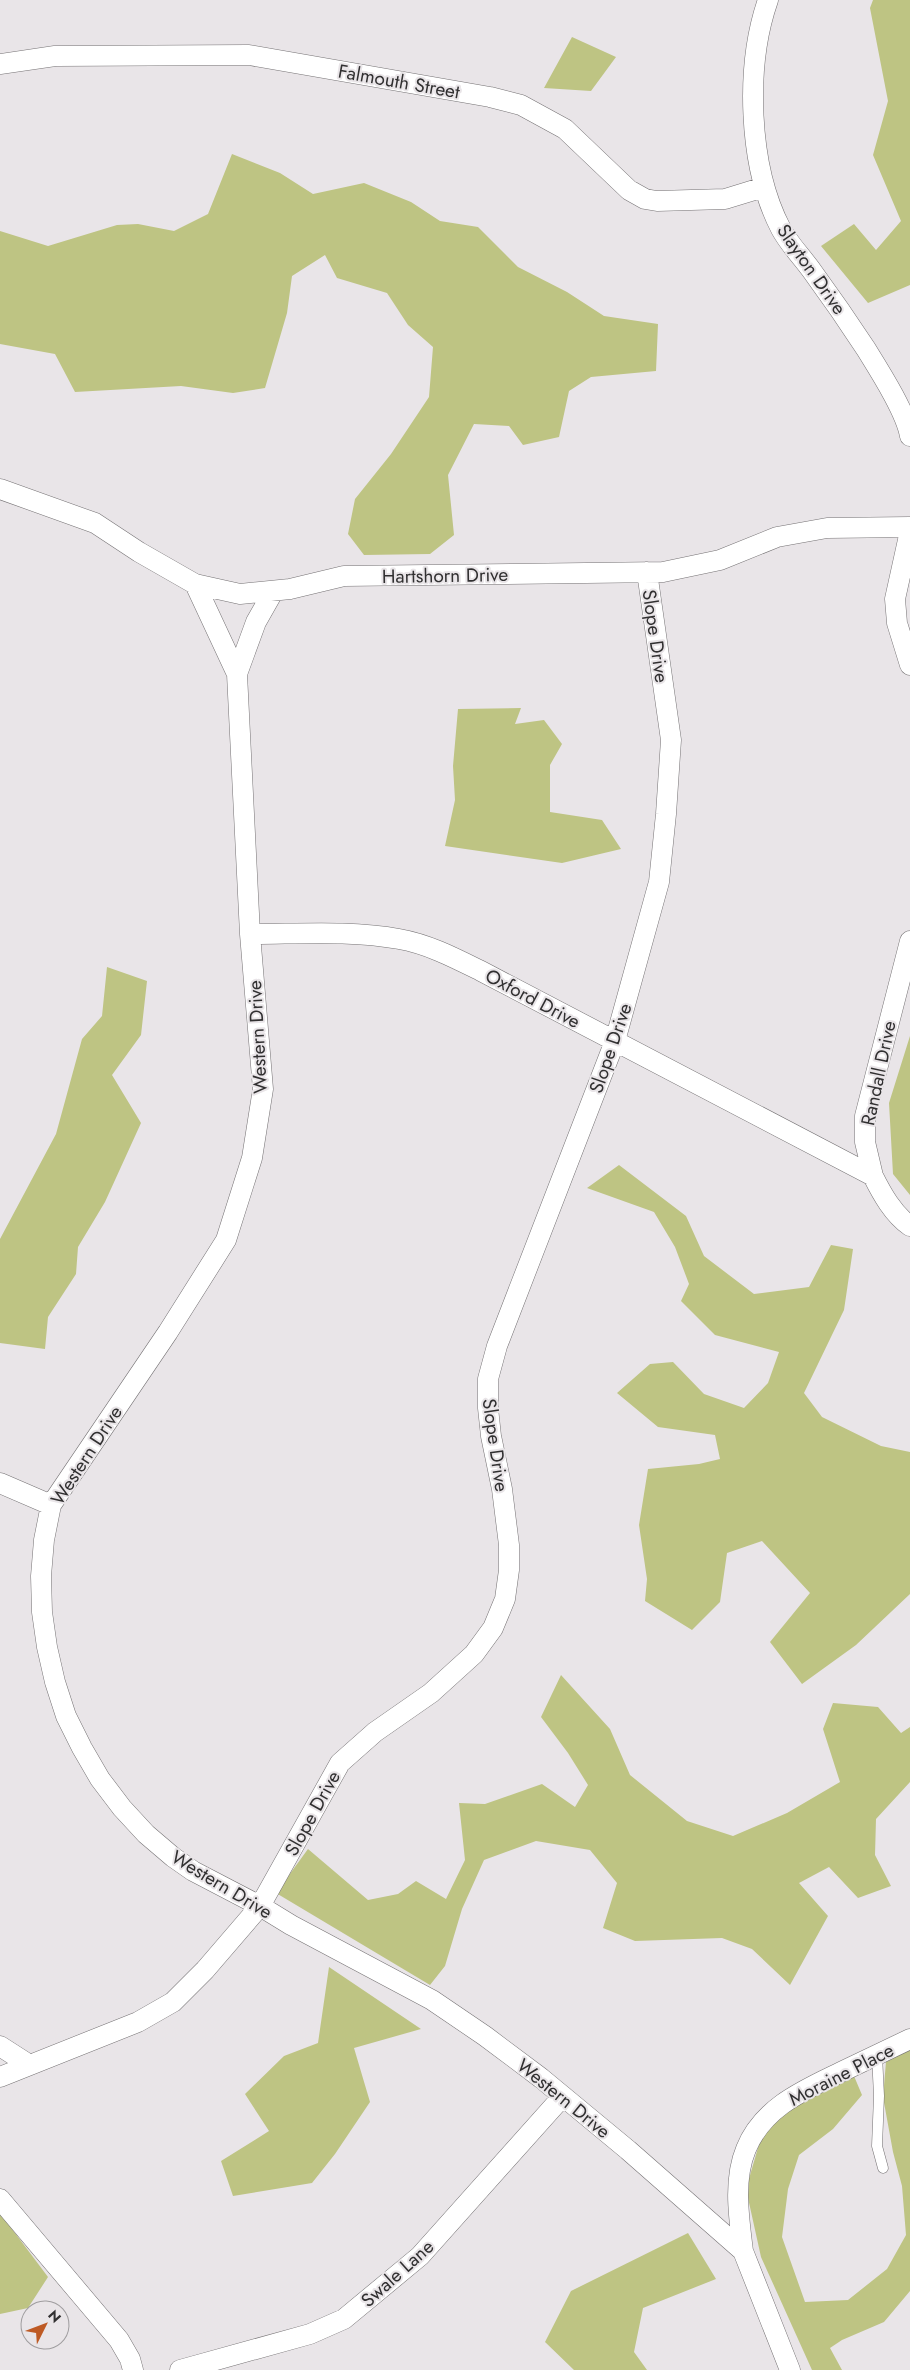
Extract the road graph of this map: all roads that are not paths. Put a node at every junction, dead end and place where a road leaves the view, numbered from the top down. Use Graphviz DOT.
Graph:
graph roads {
  1 [pos="768,0"];
  2 [pos="0,64"];
  3 [pos="764,187"];
  4 [pos="910,436"];
  5 [pos="0,488"];
  6 [pos="910,526"];
  7 [pos="910,530"];
  8 [pos="648,572"];
  9 [pos="195,584"];
  10 [pos="273,592"];
  11 [pos="910,666"];
  12 [pos="238,674"];
  13 [pos="250,934"];
  14 [pos="910,941"];
  15 [pos="615,1041"];
  16 [pos="873,1176"];
  17 [pos="910,1226"];
  18 [pos="0,1483"];
  19 [pos="51,1505"];
  20 [pos="260,1906"];
  21 [pos="910,2039"];
  22 [pos="0,2046"];
  23 [pos="877,2055"];
  24 [pos="28,2064"];
  25 [pos="0,2077"];
  26 [pos="563,2096"];
  27 [pos="883,2168"];
  28 [pos="0,2199"];
  29 [pos="744,2250"];
  30 [pos="133,2370"];
  31 [pos="180,2370"];
  32 [pos="790,2370"];
  1 -- 3 [label="street, Slayton Drive"];
  2 -- 3 [label="street, Falmouth Street"];
  3 -- 4 [label="street, Slayton Drive"];
  5 -- 9 [label="street, Hartshorn Drive"];
  6 -- 8 [label="street, Hartshorn Drive"];
  7 -- 11 [label="street"];
  8 -- 10 [label="street, Hartshorn Drive"];
  8 -- 15 [label="street, Slope Drive"];
  9 -- 10 [label="street, Hartshorn Drive"];
  9 -- 12 [label="street, Western Drive"];
  10 -- 12 [label="street, Western Drive"];
  12 -- 13 [label="street, Western Drive"];
  13 -- 15 [label="street, Oxford Drive"];
  13 -- 19 [label="street, Western Drive"];
  14 -- 16 [label="street, Randall Drive"];
  15 -- 16 [label="street, Oxford Drive"];
  15 -- 20 [label="street, Slope Drive"];
  16 -- 17 [label="street"];
  18 -- 19 [label="street"];
  19 -- 20 [label="street, Western Drive"];
  20 -- 24 [label="street, Slope Drive"];
  20 -- 26 [label="street, Western Drive"];
  21 -- 23 [label="street, Moraine Place"];
  22 -- 24 [label="street"];
  23 -- 27 [label="lane"];
  23 -- 29 [label="street, Moraine Place"];
  24 -- 25 [label="street, Slope Drive"];
  26 -- 29 [label="street, Western Drive"];
  26 -- 31 [label="street, Swale Lane"];
  28 -- 30 [label="street"];
  29 -- 32 [label="street, Western Drive"];
}
